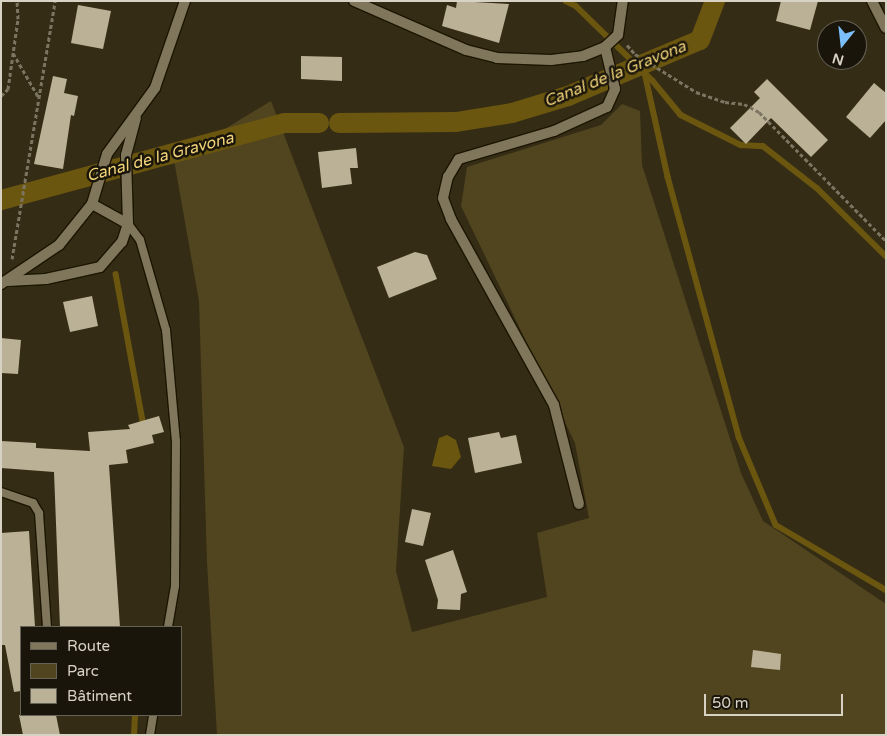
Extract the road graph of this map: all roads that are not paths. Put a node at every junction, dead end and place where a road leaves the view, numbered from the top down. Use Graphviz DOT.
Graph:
graph roads {
  1 [pos="185,1"];
  2 [pos="354,1"];
  3 [pos="623,1"];
  4 [pos="872,1"];
  5 [pos="886,28"];
  6 [pos="606,47"];
  7 [pos="137,112"];
  8 [pos="92,204"];
  9 [pos="128,224"];
  10 [pos="5,283"];
  11 [pos="1,492"];
  12 [pos="579,504"];
  13 [pos="47,626"];
  14 [pos="168,626"];
  15 [pos="153,716"];
  16 [pos="150,735"];
  1 -- 7 [label="street"];
  2 -- 6 [label="street"];
  3 -- 6 [label="street"];
  4 -- 5 [label="street"];
  6 -- 12 [label="street"];
  7 -- 8 [label="street"];
  7 -- 9 [label="street"];
  8 -- 9 [label="street"];
  8 -- 10 [label="street"];
  9 -- 10 [label="street"];
  9 -- 14 [label="lane"];
  11 -- 13 [label="lane"];
  15 -- 16 [label="lane"];
}
